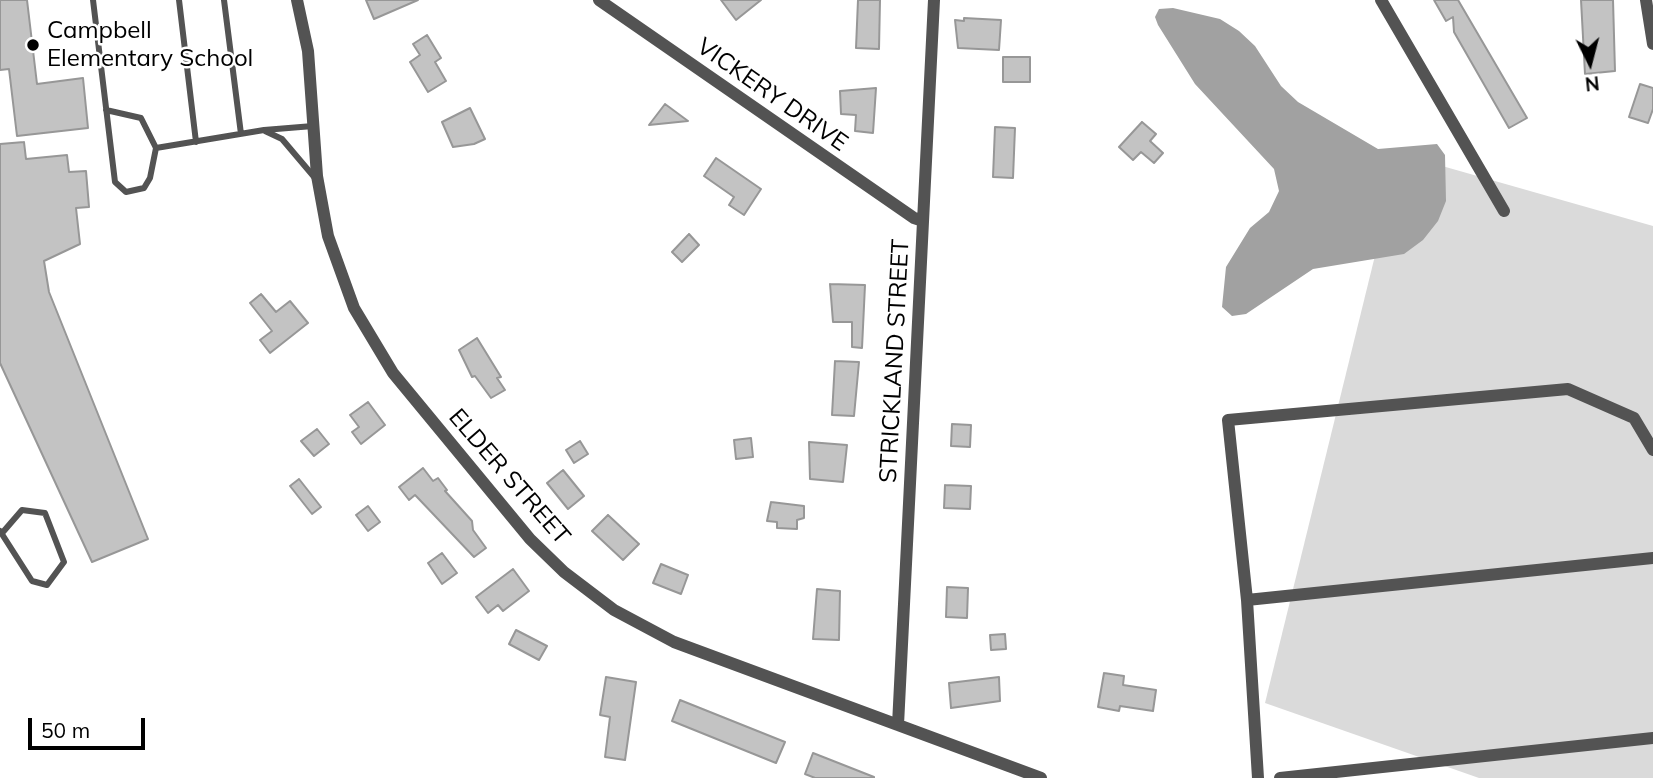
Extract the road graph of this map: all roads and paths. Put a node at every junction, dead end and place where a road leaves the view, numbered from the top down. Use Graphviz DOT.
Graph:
graph roads {
  1 [pos="93,0"];
  2 [pos="179,0"];
  3 [pos="225,0"];
  4 [pos="297,0"];
  5 [pos="599,0"];
  6 [pos="934,0"];
  7 [pos="1381,0"];
  8 [pos="1646,0"];
  9 [pos="1653,44"];
  10 [pos="106,110"];
  11 [pos="313,126"];
  12 [pos="264,130"];
  13 [pos="241,134"];
  14 [pos="196,142"];
  15 [pos="156,148"];
  16 [pos="318,183"];
  17 [pos="1504,211"];
  18 [pos="923,221"];
  19 [pos="1653,450"];
  20 [pos="1,531"];
  21 [pos="1653,558"];
  22 [pos="1247,600"];
  23 [pos="898,725"];
  24 [pos="1653,738"];
  25 [pos="1349,774"];
  26 [pos="1041,778"];
  27 [pos="1258,778"];
  28 [pos="1280,778"];
  1 -- 10 [label="lane"];
  2 -- 14 [label="lane"];
  3 -- 13 [label="lane"];
  4 -- 11 [label="street, ELDER STREET"];
  5 -- 18 [label="street, VICKERY DRIVE"];
  6 -- 18 [label="street, STRICKLAND STREET"];
  7 -- 17 [label="street"];
  8 -- 9 [label="street"];
  10 -- 15 [label="lane"];
  10 -- 15 [label="lane"];
  11 -- 12 [label="lane"];
  11 -- 16 [label="street, ELDER STREET"];
  12 -- 13 [label="lane"];
  12 -- 16 [label="lane"];
  13 -- 14 [label="lane"];
  14 -- 15 [label="lane"];
  16 -- 23 [label="street, ELDER STREET"];
  18 -- 23 [label="street, STRICKLAND STREET"];
  19 -- 22 [label="street"];
  20 -- 20 [label="lane"];
  21 -- 22 [label="street"];
  22 -- 27 [label="street"];
  23 -- 26 [label="street, ELDER STREET"];
  24 -- 25 [label="street"];
  25 -- 28 [label="street"];
}
